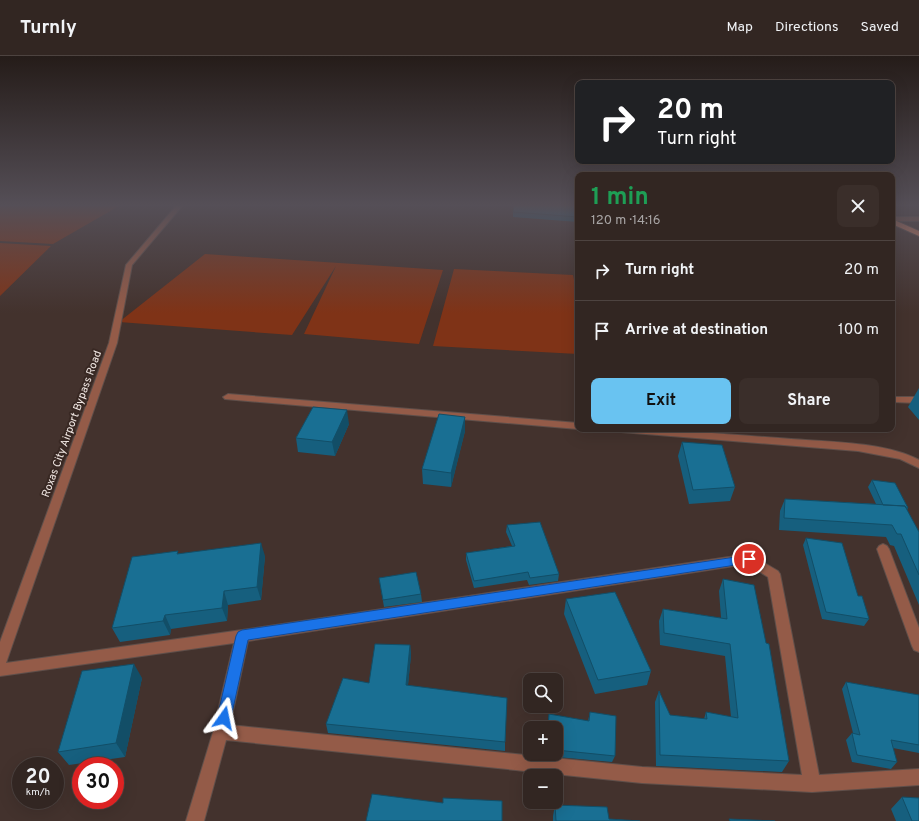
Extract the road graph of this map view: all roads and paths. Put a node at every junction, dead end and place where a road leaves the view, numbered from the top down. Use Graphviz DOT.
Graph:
graph roads {
  1 [pos="149,242"];
  2 [pos="228,397"];
  3 [pos="896,400"];
  4 [pos="919,400"];
  5 [pos="575,426"];
  6 [pos="658,432"];
  7 [pos="919,465"];
  8 [pos="883,549"];
  9 [pos="242,636"];
  10 [pos="919,646"];
  11 [pos="0,661"];
  12 [pos="0,670"];
  13 [pos="221,732"];
  14 [pos="919,777"];
  15 [pos="812,784"];
  16 [pos="195,821"];
  1 -- 11 [label="street, Roxas City Airport Bypass Road"];
  2 -- 5 [label="street"];
  3 -- 4 [label="street"];
  6 -- 7 [label="street"];
  8 -- 10 [label="street"];
  9 -- 12 [label="street"];
  9 -- 13 [label="street"];
  9 -- 15 [label="street"];
  13 -- 15 [label="street"];
  13 -- 16 [label="street"];
  14 -- 15 [label="street"];
}
